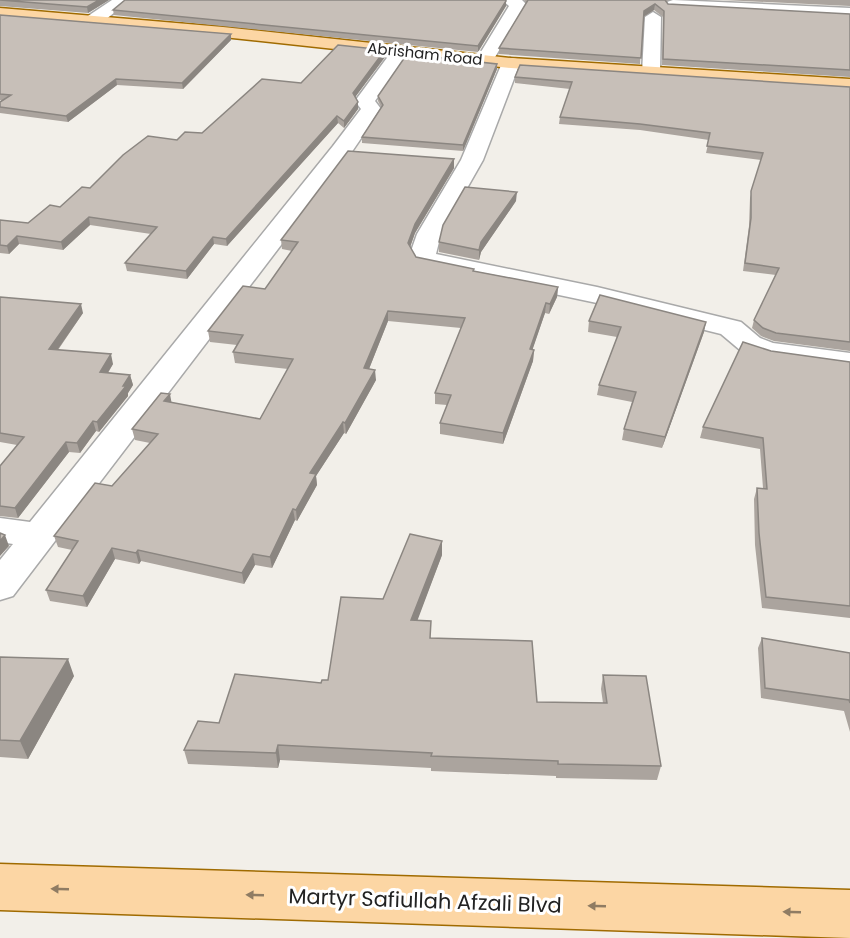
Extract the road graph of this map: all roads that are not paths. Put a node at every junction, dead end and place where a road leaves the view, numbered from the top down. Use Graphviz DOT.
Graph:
graph roads {
  1 [pos="122,0"];
  2 [pos="510,0"];
  3 [pos="673,5"];
  4 [pos="0,13"];
  5 [pos="850,13"];
  6 [pos="653,16"];
  7 [pos="94,20"];
  8 [pos="401,51"];
  9 [pos="485,60"];
  10 [pos="511,63"];
  11 [pos="651,73"];
  12 [pos="850,86"];
  13 [pos="448,159"];
  14 [pos="471,160"];
  15 [pos="850,362"];
  16 [pos="0,530"];
  17 [pos="38,536"];
  18 [pos="0,586"];
  19 [pos="0,887"];
  20 [pos="850,914"];
  1 -- 7 [label="street"];
  2 -- 9 [label="street"];
  3 -- 5 [label="street"];
  4 -- 7 [label="main road, Abrisham Road"];
  6 -- 11 [label="street"];
  7 -- 8 [label="main road, Abrisham Road"];
  8 -- 9 [label="main road, Abrisham Road"];
  8 -- 17 [label="street"];
  9 -- 10 [label="main road, Abrisham Road"];
  10 -- 11 [label="main road, Abrisham Road"];
  10 -- 14 [label="street"];
  11 -- 12 [label="main road, Abrisham Road"];
  13 -- 14 [label="street"];
  14 -- 15 [label="street"];
  16 -- 17 [label="street"];
  17 -- 18 [label="street"];
  20 -- 19 [label="main road, Martyr Safiullah Afzali Blvd, one-way"];
}
